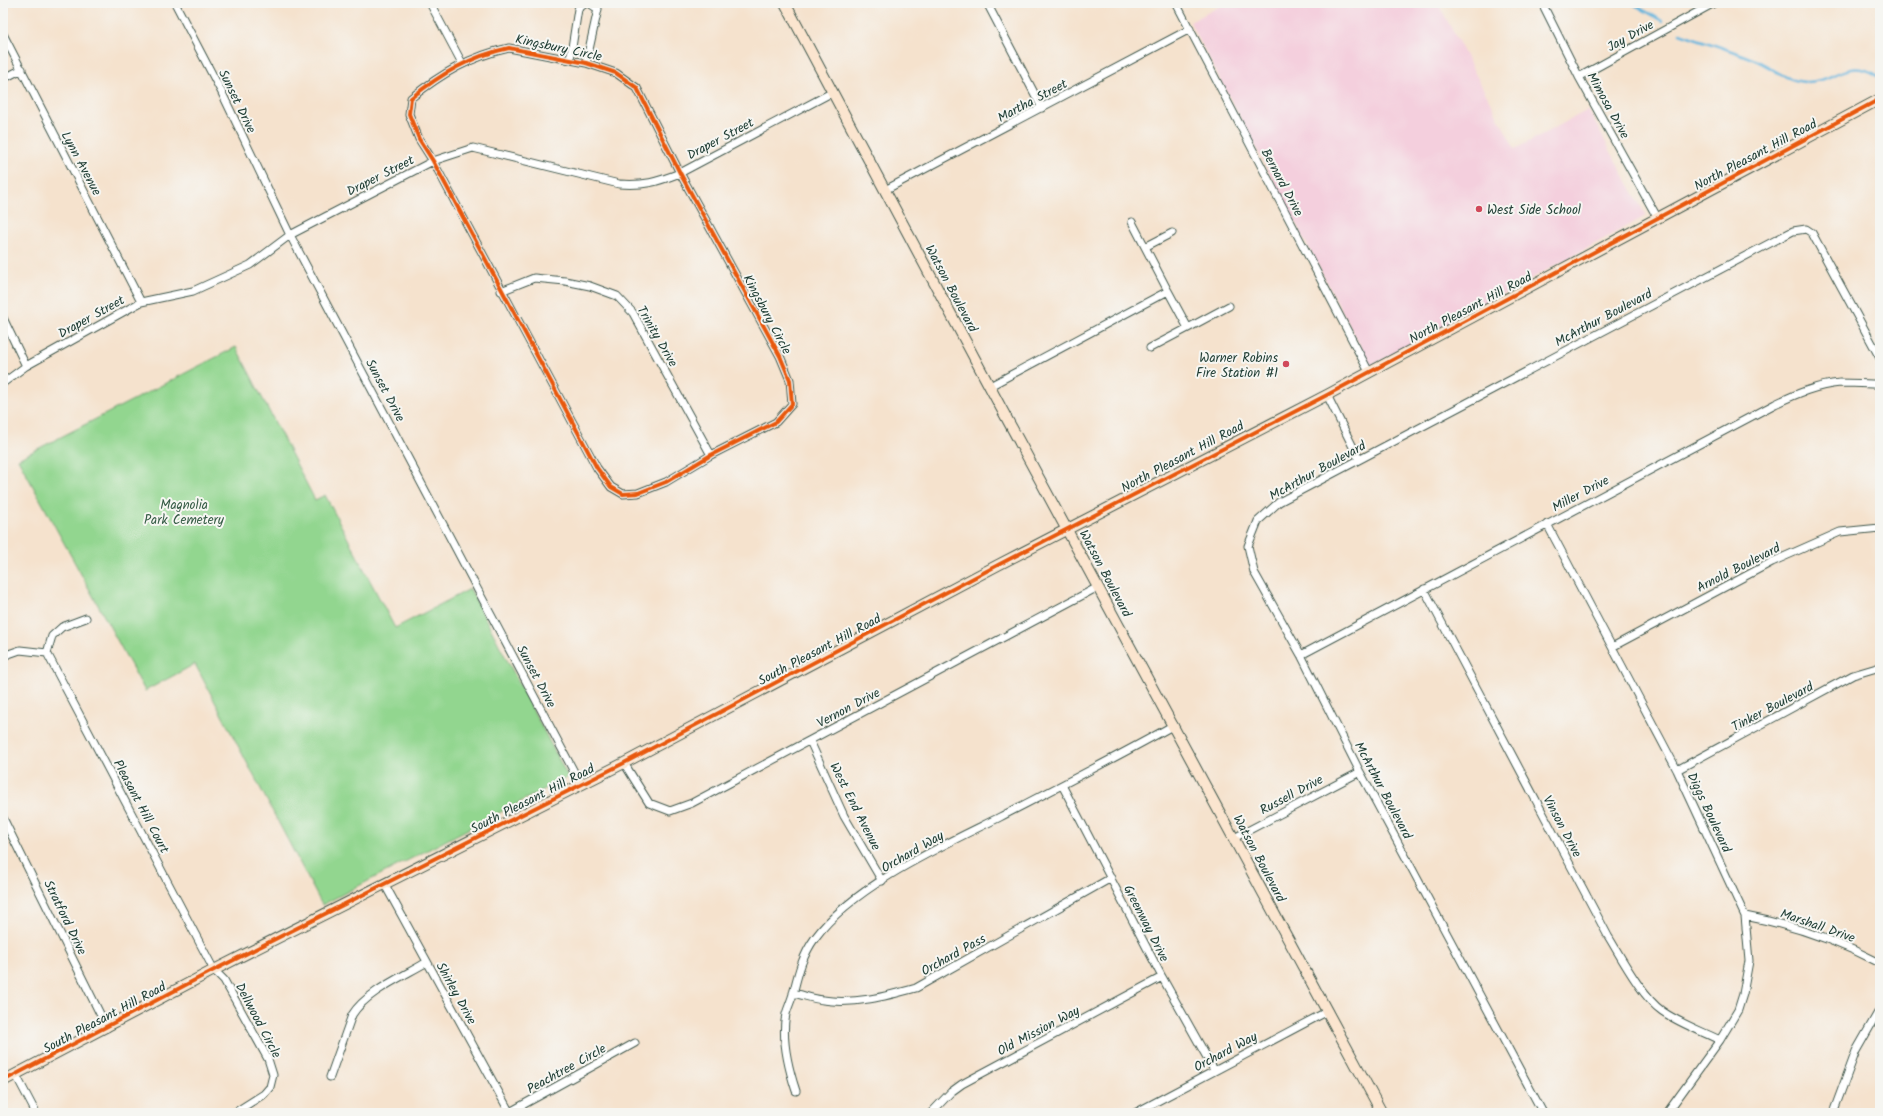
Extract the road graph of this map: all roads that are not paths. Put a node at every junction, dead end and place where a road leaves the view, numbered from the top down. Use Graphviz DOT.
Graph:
graph roads {
  1 [pos="175,3"];
  2 [pos="430,3"];
  3 [pos="587,3"];
  4 [pos="785,3"];
  5 [pos="987,3"];
  6 [pos="1176,3"];
  7 [pos="1542,3"];
  8 [pos="1714,3"];
  9 [pos="1190,29"];
  10 [pos="3,34"];
  11 [pos="570,60"];
  12 [pos="462,63"];
  13 [pos="586,63"];
  14 [pos="22,69"];
  15 [pos="1579,76"];
  16 [pos="3,78"];
  17 [pos="833,92"];
  18 [pos="1880,99"];
  19 [pos="1042,108"];
  20 [pos="433,161"];
  21 [pos="680,173"];
  22 [pos="885,190"];
  23 [pos="1657,217"];
  24 [pos="1132,222"];
  25 [pos="1172,233"];
  26 [pos="290,235"];
  27 [pos="1145,247"];
  28 [pos="501,291"];
  29 [pos="1168,291"];
  30 [pos="141,302"];
  31 [pos="1229,306"];
  32 [pos="3,318"];
  33 [pos="1188,328"];
  34 [pos="1150,348"];
  35 [pos="1880,358"];
  36 [pos="26,366"];
  37 [pos="1369,372"];
  38 [pos="3,382"];
  39 [pos="1880,384"];
  40 [pos="990,386"];
  41 [pos="1328,395"];
  42 [pos="711,455"];
  43 [pos="1359,459"];
  44 [pos="1547,524"];
  45 [pos="1880,528"];
  46 [pos="1068,530"];
  47 [pos="1098,587"];
  48 [pos="1424,589"];
  49 [pos="86,618"];
  50 [pos="1612,647"];
  51 [pos="47,652"];
  52 [pos="1301,655"];
  53 [pos="3,656"];
  54 [pos="1880,667"];
  55 [pos="1174,725"];
  56 [pos="810,741"];
  57 [pos="624,763"];
  58 [pos="1678,770"];
  59 [pos="1360,772"];
  60 [pos="581,785"];
  61 [pos="1062,785"];
  62 [pos="3,818"];
  63 [pos="1234,838"];
  64 [pos="1111,878"];
  65 [pos="882,881"];
  66 [pos="384,883"];
  67 [pos="1746,916"];
  68 [pos="427,962"];
  69 [pos="1880,963"];
  70 [pos="214,970"];
  71 [pos="1162,977"];
  72 [pos="793,993"];
  73 [pos="1880,1010"];
  74 [pos="1328,1011"];
  75 [pos="107,1028"];
  76 [pos="1720,1040"];
  77 [pos="635,1043"];
  78 [pos="1214,1070"];
  79 [pos="16,1075"];
  80 [pos="330,1077"];
  81 [pos="3,1081"];
  82 [pos="796,1091"];
  83 [pos="36,1113"];
  84 [pos="234,1113"];
  85 [pos="509,1113"];
  86 [pos="931,1113"];
  87 [pos="1134,1113"];
  88 [pos="1381,1113"];
  89 [pos="1543,1113"];
  90 [pos="1667,1113"];
  91 [pos="1833,1113"];
  1 -- 26 [label="street, Sunset Drive"];
  2 -- 12 [label="street"];
  3 -- 11 [label="street"];
  3 -- 13 [label="street"];
  4 -- 17 [label="street, Watson Boulevard"];
  5 -- 19 [label="street"];
  6 -- 9 [label="street, Bernard Drive"];
  7 -- 15 [label="street, Mimosa Drive"];
  8 -- 15 [label="street, Jay Drive"];
  9 -- 19 [label="street, Martha Street"];
  9 -- 37 [label="street, Bernard Drive"];
  10 -- 14 [label="street, Lynn Avenue"];
  11 -- 12 [label="street, Kingsbury Circle"];
  11 -- 13 [label="street, Kingsbury Circle"];
  12 -- 20 [label="street, Kingsbury Circle"];
  13 -- 21 [label="street, Kingsbury Circle"];
  14 -- 16 [label="street"];
  14 -- 30 [label="street, Lynn Avenue"];
  15 -- 23 [label="street, Mimosa Drive"];
  17 -- 21 [label="street, Draper Street"];
  17 -- 22 [label="street, Watson Boulevard"];
  18 -- 23 [label="street, North Pleasant Hill Road"];
  19 -- 22 [label="street, Martha Street"];
  20 -- 21 [label="street, Draper Street"];
  20 -- 26 [label="street, Draper Street"];
  20 -- 28 [label="street, Kingsbury Circle"];
  21 -- 42 [label="street, Kingsbury Circle"];
  22 -- 40 [label="street, Watson Boulevard"];
  23 -- 37 [label="street, North Pleasant Hill Road"];
  24 -- 27 [label="street"];
  25 -- 27 [label="street"];
  26 -- 30 [label="street, Draper Street"];
  26 -- 60 [label="street, Sunset Drive"];
  27 -- 29 [label="street"];
  28 -- 42 [label="street, Trinity Drive"];
  28 -- 42 [label="street, Kingsbury Circle"];
  29 -- 33 [label="street"];
  29 -- 40 [label="street"];
  30 -- 36 [label="street, Draper Street"];
  31 -- 33 [label="street"];
  32 -- 36 [label="street"];
  33 -- 34 [label="street"];
  35 -- 43 [label="street, McArthur Boulevard"];
  36 -- 38 [label="street, Draper Street"];
  37 -- 41 [label="street, North Pleasant Hill Road"];
  39 -- 44 [label="street, Miller Drive"];
  40 -- 46 [label="street, Watson Boulevard"];
  41 -- 43 [label="street"];
  41 -- 46 [label="street, North Pleasant Hill Road"];
  43 -- 52 [label="street, McArthur Boulevard"];
  44 -- 48 [label="street, Miller Drive"];
  44 -- 50 [label="street, Diggs Boulevard"];
  45 -- 50 [label="street, Arnold Boulevard"];
  46 -- 47 [label="street, Watson Boulevard"];
  46 -- 57 [label="street, South Pleasant Hill Road"];
  47 -- 55 [label="street, Watson Boulevard"];
  47 -- 56 [label="street, Vernon Drive"];
  48 -- 52 [label="street, Miller Drive"];
  48 -- 76 [label="street, Vinson Drive"];
  49 -- 51 [label="street"];
  50 -- 58 [label="street, Diggs Boulevard"];
  51 -- 53 [label="street"];
  51 -- 70 [label="street, Pleasant Hill Court"];
  52 -- 59 [label="street, McArthur Boulevard"];
  54 -- 58 [label="street, Tinker Boulevard"];
  55 -- 61 [label="street, Orchard Way"];
  55 -- 63 [label="street, Watson Boulevard"];
  56 -- 57 [label="street, Vernon Drive"];
  56 -- 65 [label="street, West End Avenue"];
  57 -- 60 [label="street, South Pleasant Hill Road"];
  58 -- 67 [label="street, Diggs Boulevard"];
  59 -- 63 [label="street, Russell Drive"];
  59 -- 89 [label="street, McArthur Boulevard"];
  60 -- 66 [label="street, South Pleasant Hill Road"];
  61 -- 64 [label="street, Greenway Drive"];
  61 -- 65 [label="street, Orchard Way"];
  62 -- 75 [label="street, Stratford Drive"];
  63 -- 74 [label="street, Watson Boulevard"];
  64 -- 71 [label="street, Greenway Drive"];
  64 -- 72 [label="street, Orchard Pass"];
  65 -- 72 [label="street, Orchard Way"];
  66 -- 68 [label="street, Shirley Drive"];
  66 -- 70 [label="street, South Pleasant Hill Road"];
  67 -- 69 [label="street, Marshall Drive"];
  67 -- 76 [label="street, Diggs Boulevard"];
  68 -- 80 [label="street"];
  68 -- 85 [label="street, Shirley Drive"];
  70 -- 75 [label="street, South Pleasant Hill Road"];
  70 -- 84 [label="street, Dellwood Circle"];
  71 -- 78 [label="street, Greenway Drive"];
  71 -- 86 [label="street, Old Mission Way"];
  72 -- 82 [label="street, Orchard Way"];
  73 -- 91 [label="street"];
  74 -- 78 [label="street, Orchard Way"];
  74 -- 88 [label="street, Watson Boulevard"];
  75 -- 79 [label="street, South Pleasant Hill Road"];
  76 -- 90 [label="street, Diggs Boulevard"];
  77 -- 85 [label="street, Peachtree Circle"];
  78 -- 87 [label="street, Orchard Way"];
  79 -- 81 [label="street, South Pleasant Hill Road"];
  79 -- 83 [label="street"];
}
